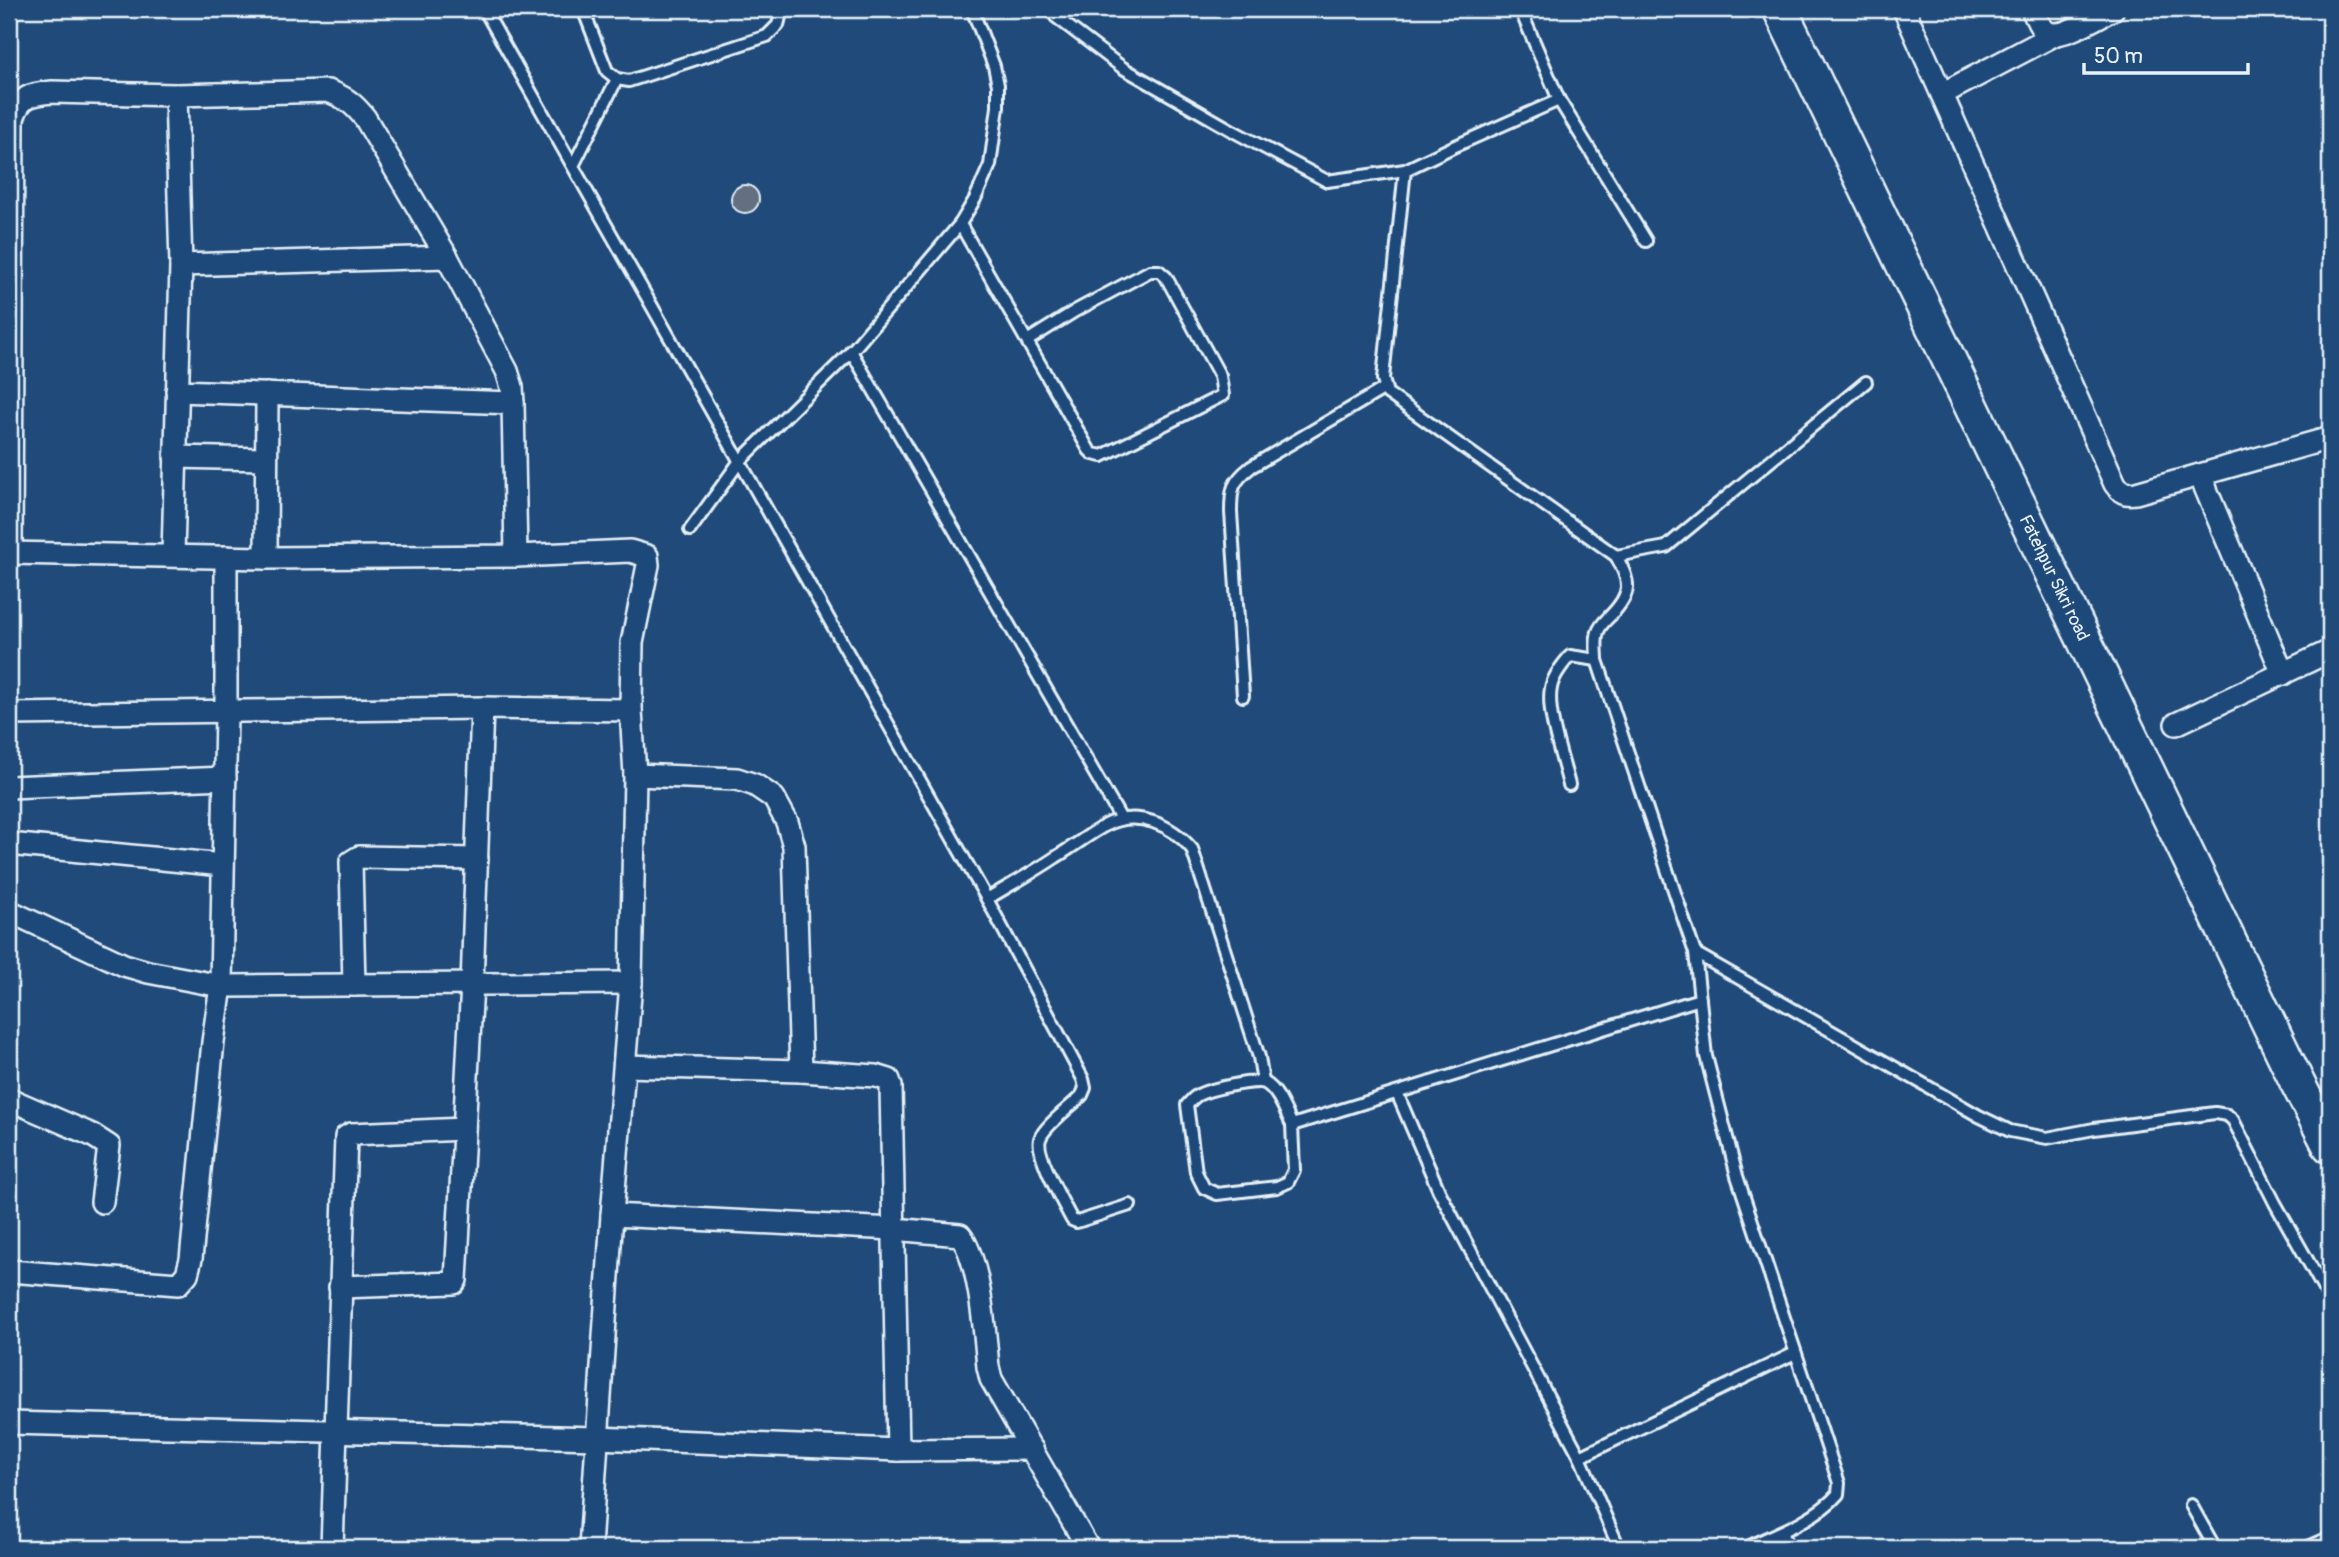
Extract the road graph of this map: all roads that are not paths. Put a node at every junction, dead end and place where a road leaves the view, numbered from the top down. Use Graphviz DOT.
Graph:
graph roads {
  1 [pos="484,9"];
  2 [pos="583,9"];
  3 [pos="782,9"];
  4 [pos="972,9"];
  5 [pos="1051,9"];
  6 [pos="1520,9"];
  7 [pos="1780,9"];
  8 [pos="1904,9"];
  9 [pos="2032,9"];
  10 [pos="2113,9"];
  11 [pos="2056,34"];
  12 [pos="617,79"];
  13 [pos="1942,94"];
  14 [pos="176,95"];
  15 [pos="1559,100"];
  16 [pos="574,164"];
  17 [pos="1405,170"];
  18 [pos="960,224"];
  19 [pos="1646,241"];
  20 [pos="447,257"];
  21 [pos="180,264"];
  22 [pos="1027,341"];
  23 [pos="851,351"];
  24 [pos="1866,382"];
  25 [pos="1385,388"];
  26 [pos="177,391"];
  27 [pos="267,394"];
  28 [pos="513,402"];
  29 [pos="2330,438"];
  30 [pos="174,457"];
  31 [pos="267,459"];
  32 [pos="740,461"];
  33 [pos="2200,475"];
  34 [pos="690,530"];
  35 [pos="10,553"];
  36 [pos="173,555"];
  37 [pos="516,555"];
  38 [pos="1616,556"];
  39 [pos="226,557"];
  40 [pos="266,558"];
  41 [pos="2330,651"];
  42 [pos="1597,660"];
  43 [pos="2283,674"];
  44 [pos="1243,695"];
  45 [pos="482,708"];
  46 [pos="631,710"];
  47 [pos="226,713"];
  48 [pos="9,714"];
  49 [pos="2176,724"];
  50 [pos="635,775"];
  51 [pos="225,778"];
  52 [pos="1570,785"];
  53 [pos="9,787"];
  54 [pos="1121,819"];
  55 [pos="19,845"];
  56 [pos="477,859"];
  57 [pos="223,865"];
  58 [pos="986,899"];
  59 [pos="9,911"];
  60 [pos="1695,953"];
  61 [pos="631,983"];
  62 [pos="472,984"];
  63 [pos="354,985"];
  64 [pos="221,986"];
  65 [pos="1700,999"];
  66 [pos="625,1066"];
  67 [pos="800,1071"];
  68 [pos="1262,1082"];
  69 [pos="1397,1093"];
  70 [pos="9,1099"];
  71 [pos="1292,1125"];
  72 [pos="464,1129"];
  73 [pos="2330,1146"];
  74 [pos="102,1202"];
  75 [pos="1129,1205"];
  76 [pos="612,1215"];
  77 [pos="894,1229"];
  78 [pos="9,1271"];
  79 [pos="340,1287"];
  80 [pos="2330,1300"];
  81 [pos="1795,1353"];
  82 [pos="9,1423"];
  83 [pos="335,1433"];
  84 [pos="596,1438"];
  85 [pos="1032,1449"];
  86 [pos="898,1450"];
  87 [pos="1580,1457"];
  88 [pos="2190,1505"];
  89 [pos="1782,1532"];
  90 [pos="2330,1537"];
  91 [pos="332,1548"];
  92 [pos="590,1548"];
  93 [pos="1088,1548"];
  94 [pos="1619,1548"];
  95 [pos="1745,1548"];
  96 [pos="1789,1548"];
  97 [pos="2215,1548"];
  98 [pos="2305,1548"];
  1 -- 16 [label="lane"];
  2 -- 12 [label="lane"];
  3 -- 12 [label="lane"];
  4 -- 18 [label="lane"];
  5 -- 17 [label="lane"];
  6 -- 15 [label="lane"];
  7 -- 73 [label="main road, Fatehpur Sikri road"];
  8 -- 13 [label="street"];
  9 -- 11 [label="street"];
  10 -- 11 [label="street"];
  11 -- 13 [label="street"];
  12 -- 16 [label="lane"];
  13 -- 33 [label="street"];
  14 -- 20 [label="street"];
  14 -- 21 [label="street"];
  14 -- 35 [label="street"];
  15 -- 17 [label="lane"];
  15 -- 19 [label="lane"];
  16 -- 32 [label="lane"];
  17 -- 25 [label="lane"];
  18 -- 22 [label="lane"];
  18 -- 23 [label="lane"];
  20 -- 21 [label="street"];
  20 -- 28 [label="street"];
  21 -- 26 [label="street"];
  22 -- 22 [label="lane"];
  23 -- 32 [label="lane"];
  23 -- 54 [label="lane"];
  24 -- 38 [label="lane"];
  25 -- 38 [label="lane"];
  25 -- 44 [label="lane"];
  26 -- 27 [label="street"];
  26 -- 30 [label="street"];
  27 -- 28 [label="street"];
  27 -- 31 [label="street"];
  28 -- 37 [label="street"];
  29 -- 33 [label="street"];
  30 -- 31 [label="street"];
  30 -- 36 [label="street"];
  31 -- 40 [label="street"];
  32 -- 34 [label="lane"];
  32 -- 58 [label="lane"];
  33 -- 43 [label="street"];
  35 -- 36 [label="street"];
  36 -- 39 [label="street"];
  37 -- 40 [label="street"];
  37 -- 46 [label="street"];
  38 -- 42 [label="lane"];
  39 -- 40 [label="street"];
  39 -- 47 [label="street"];
  41 -- 43 [label="street"];
  42 -- 52 [label="lane"];
  42 -- 60 [label="lane"];
  43 -- 49 [label="street"];
  45 -- 46 [label="street"];
  45 -- 47 [label="street"];
  45 -- 56 [label="street"];
  46 -- 50 [label="street"];
  47 -- 48 [label="street"];
  47 -- 51 [label="street"];
  50 -- 61 [label="street"];
  50 -- 67 [label="street"];
  51 -- 53 [label="street"];
  51 -- 57 [label="street"];
  54 -- 58 [label="lane"];
  54 -- 68 [label="lane"];
  55 -- 57 [label="street"];
  56 -- 62 [label="street"];
  56 -- 63 [label="street"];
  57 -- 64 [label="street"];
  58 -- 75 [label="lane"];
  59 -- 64 [label="street"];
  60 -- 65 [label="lane"];
  60 -- 80 [label="lane"];
  61 -- 62 [label="street"];
  61 -- 66 [label="street"];
  62 -- 63 [label="street"];
  62 -- 72 [label="street"];
  63 -- 64 [label="street"];
  64 -- 78 [label="street"];
  65 -- 69 [label="lane"];
  65 -- 81 [label="lane"];
  66 -- 67 [label="street"];
  66 -- 76 [label="street"];
  67 -- 77 [label="street"];
  68 -- 71 [label="lane"];
  68 -- 71 [label="lane"];
  69 -- 71 [label="lane"];
  69 -- 87 [label="lane"];
  70 -- 74 [label="street"];
  72 -- 79 [label="street"];
  72 -- 79 [label="street"];
  76 -- 77 [label="street"];
  76 -- 84 [label="street"];
  77 -- 85 [label="street"];
  77 -- 86 [label="street"];
  79 -- 83 [label="street"];
  81 -- 87 [label="lane"];
  81 -- 89 [label="lane"];
  82 -- 83 [label="street"];
  83 -- 84 [label="street"];
  83 -- 91 [label="street"];
  84 -- 86 [label="street"];
  84 -- 92 [label="street"];
  85 -- 86 [label="street"];
  85 -- 93 [label="street"];
  87 -- 94 [label="lane"];
  88 -- 97 [label="lane"];
  89 -- 95 [label="lane"];
  89 -- 96 [label="lane"];
  90 -- 98 [label="lane"];
}
